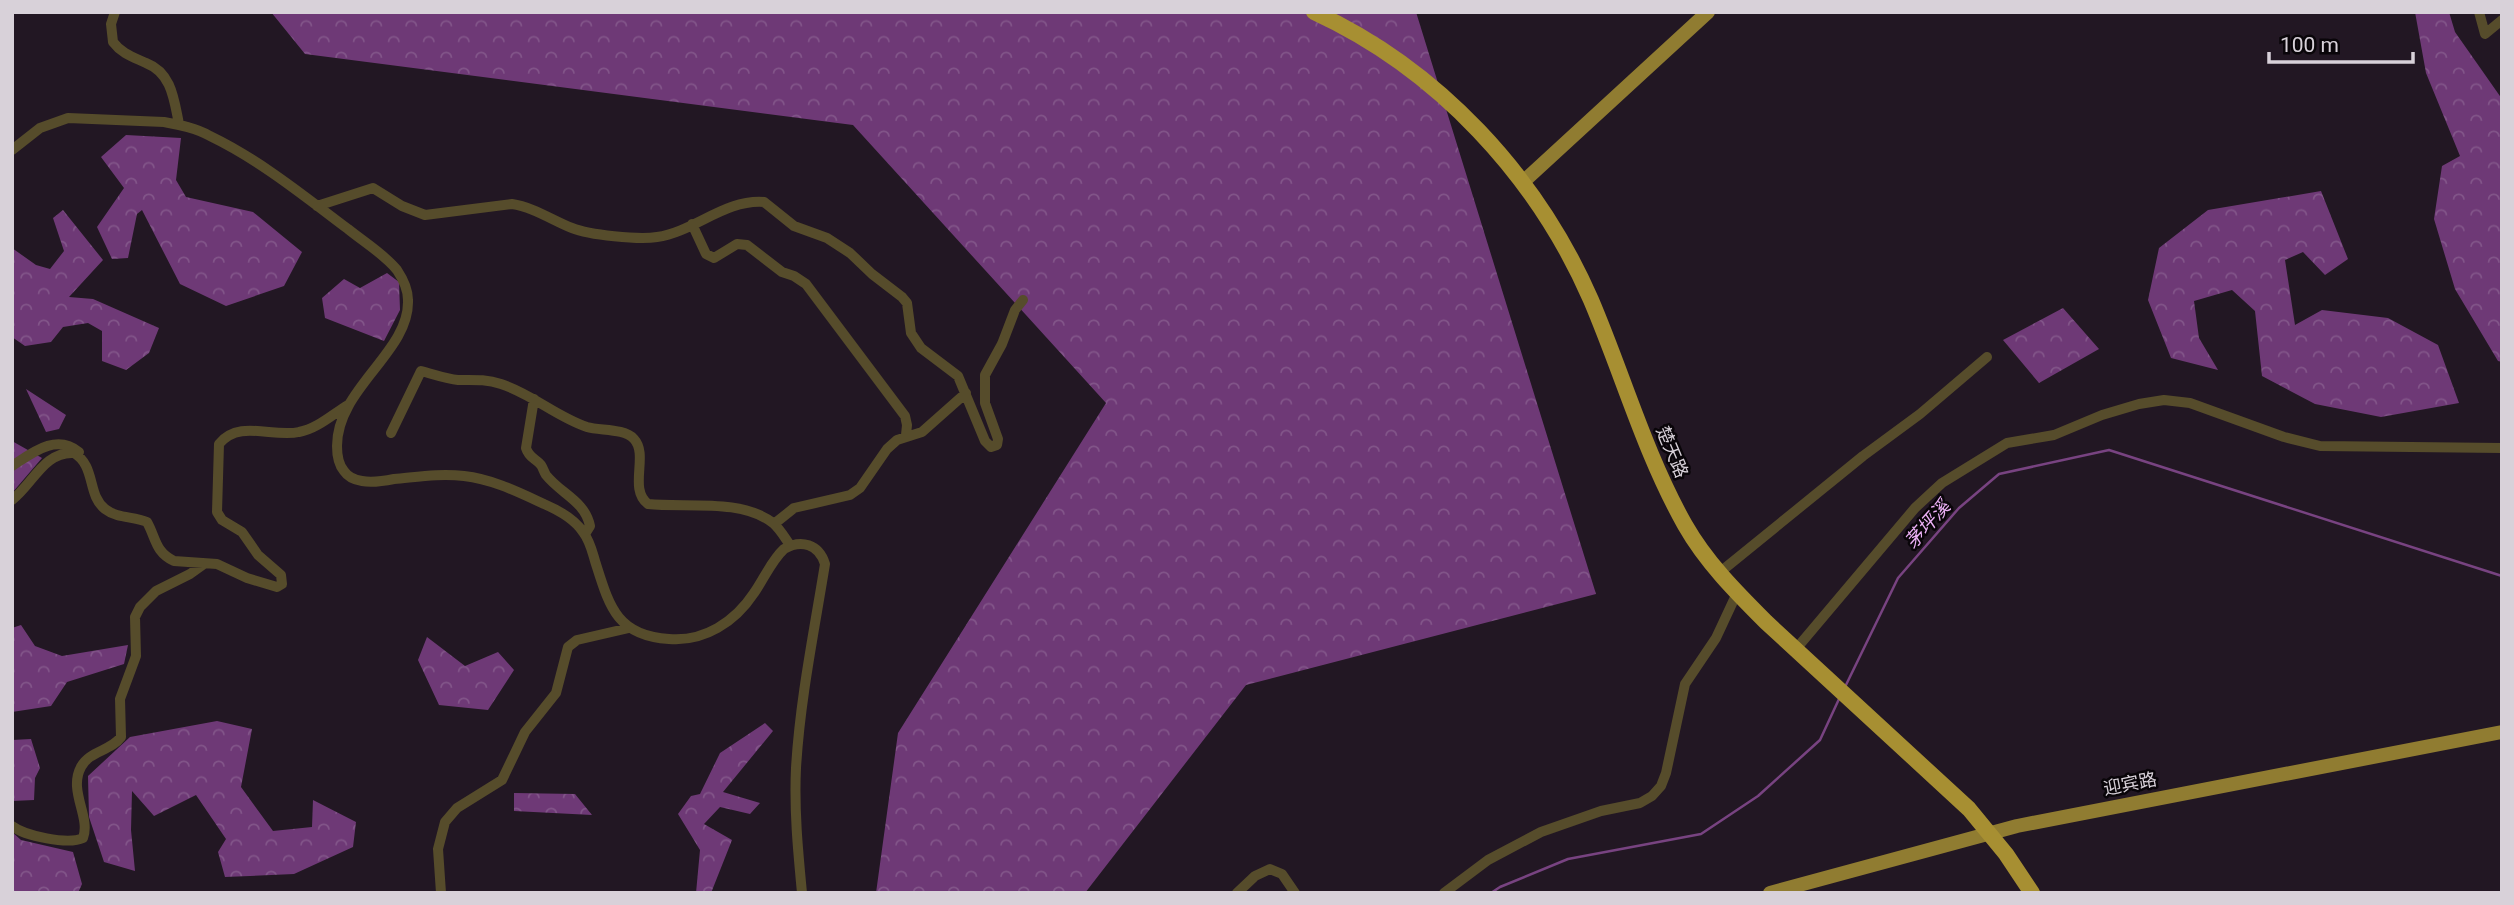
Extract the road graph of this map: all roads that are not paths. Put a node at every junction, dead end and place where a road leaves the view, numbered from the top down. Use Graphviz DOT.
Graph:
graph roads {
  1 [pos="115,12"];
  2 [pos="1314,12"];
  3 [pos="1708,12"];
  4 [pos="2479,12"];
  5 [pos="2502,20"];
  6 [pos="180,124"];
  7 [pos="12,150"];
  8 [pos="1523,182"];
  9 [pos="317,206"];
  10 [pos="692,224"];
  11 [pos="1023,300"];
  12 [pos="1987,357"];
  13 [pos="966,393"];
  14 [pos="534,399"];
  15 [pos="348,405"];
  16 [pos="391,433"];
  17 [pos="905,435"];
  18 [pos="2502,448"];
  19 [pos="81,457"];
  20 [pos="12,466"];
  21 [pos="12,500"];
  22 [pos="774,524"];
  23 [pos="585,534"];
  24 [pos="790,545"];
  25 [pos="206,563"];
  26 [pos="1719,573"];
  27 [pos="1737,593"];
  28 [pos="629,628"];
  29 [pos="1796,649"];
  30 [pos="2502,732"];
  31 [pos="12,826"];
  32 [pos="1990,833"];
  33 [pos="441,893"];
  34 [pos="802,893"];
  35 [pos="1237,893"];
  36 [pos="1295,893"];
  37 [pos="1444,893"];
  38 [pos="1770,893"];
  39 [pos="2032,893"];
  1 -- 6 [label="street"];
  2 -- 8 [label="highway, 楚天路"];
  3 -- 8 [label="main road"];
  4 -- 5 [label="street"];
  6 -- 7 [label="street"];
  6 -- 9 [label="street"];
  8 -- 26 [label="highway, 楚天路"];
  9 -- 10 [label="street"];
  9 -- 15 [label="street"];
  10 -- 13 [label="street"];
  10 -- 17 [label="street"];
  11 -- 13 [label="street"];
  12 -- 26 [label="street"];
  13 -- 17 [label="street"];
  14 -- 16 [label="street"];
  14 -- 22 [label="street"];
  14 -- 23 [label="street"];
  15 -- 23 [label="street"];
  15 -- 25 [label="street"];
  17 -- 22 [label="street"];
  18 -- 29 [label="street"];
  19 -- 20 [label="street"];
  19 -- 21 [label="street"];
  19 -- 25 [label="street"];
  22 -- 24 [label="street"];
  23 -- 28 [label="street"];
  24 -- 28 [label="street"];
  24 -- 34 [label="street"];
  25 -- 31 [label="street"];
  26 -- 27 [label="highway, 楚天路"];
  27 -- 29 [label="highway, 楚天路"];
  27 -- 37 [label="street"];
  28 -- 33 [label="street"];
  29 -- 32 [label="highway, 楚天路"];
  30 -- 32 [label="main road, 迎宾路"];
  32 -- 38 [label="main road, 迎宾路"];
  32 -- 39 [label="highway, 楚天路"];
  35 -- 36 [label="street"];
}
